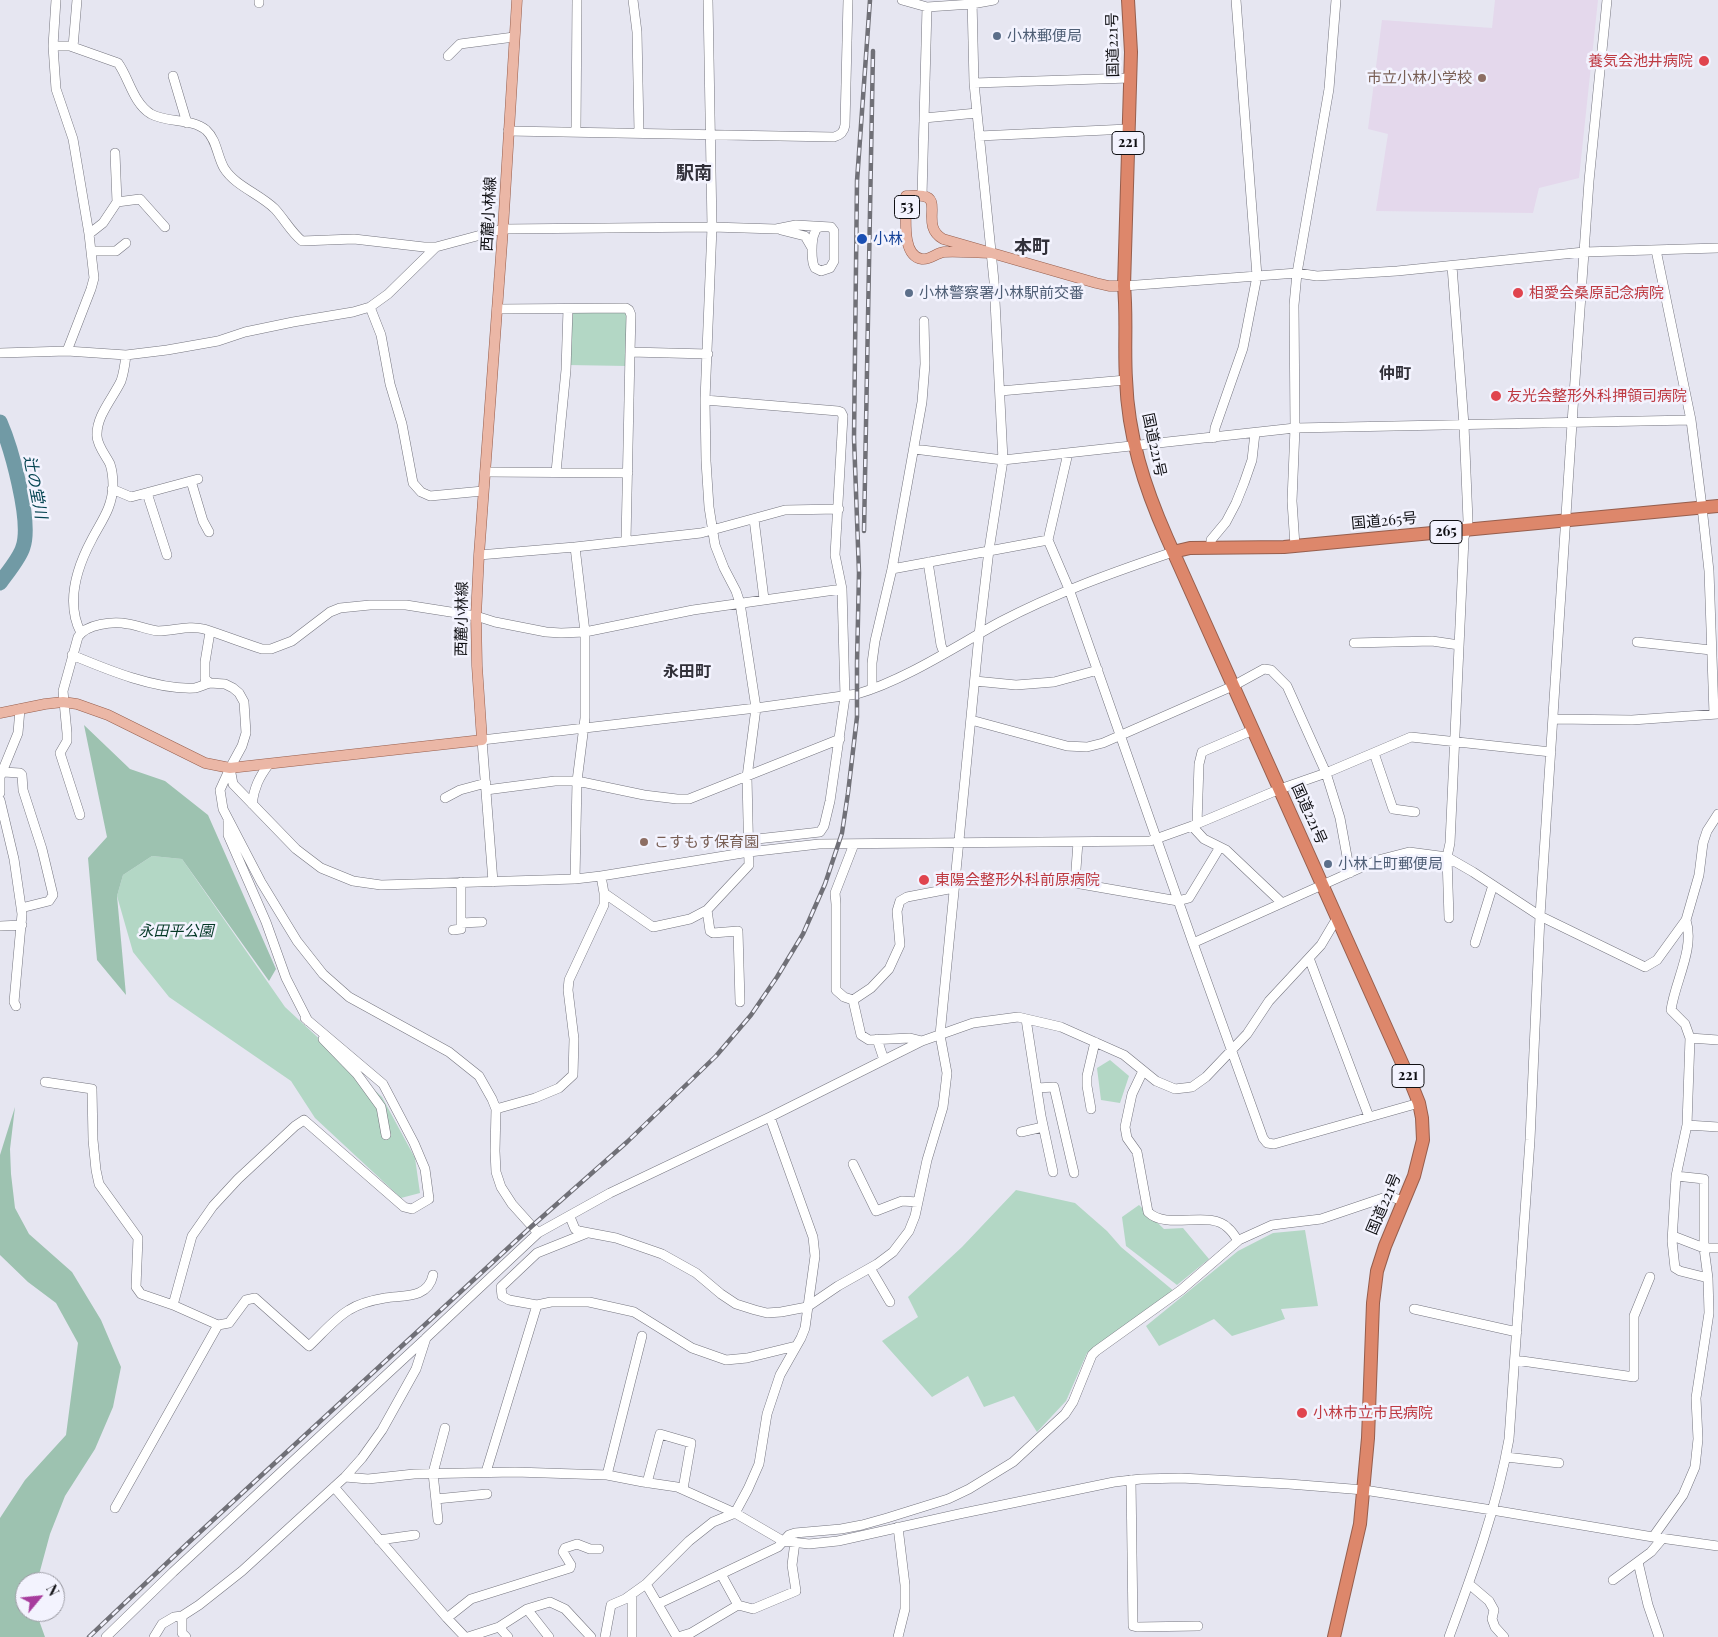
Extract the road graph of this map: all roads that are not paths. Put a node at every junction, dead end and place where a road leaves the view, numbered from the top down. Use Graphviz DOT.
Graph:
graph roads {
  1 [pos="56,0"];
  2 [pos="77,0"];
  3 [pos="517,0"];
  4 [pos="577,0"];
  5 [pos="633,0"];
  6 [pos="708,0"];
  7 [pos="848,0"];
  8 [pos="902,0"];
  9 [pos="994,0"];
  10 [pos="1128,0"];
  11 [pos="1236,0"];
  12 [pos="1336,0"];
  13 [pos="1607,0"];
  14 [pos="972,2"];
  15 [pos="927,7"];
  16 [pos="514,37"];
  17 [pos="53,46"];
  18 [pos="73,47"];
  19 [pos="448,56"];
  20 [pos="173,76"];
  21 [pos="1130,78"];
  22 [pos="974,83"];
  23 [pos="977,113"];
  24 [pos="924,118"];
  25 [pos="187,123"];
  26 [pos="1128,130"];
  27 [pos="508,131"];
  28 [pos="576,131"];
  29 [pos="639,132"];
  30 [pos="710,134"];
  31 [pos="979,136"];
  32 [pos="115,154"];
  33 [pos="922,196"];
  34 [pos="118,202"];
  35 [pos="165,226"];
  36 [pos="712,227"];
  37 [pos="821,227"];
  38 [pos="503,229"];
  39 [pos="776,229"];
  40 [pos="89,234"];
  41 [pos="126,243"];
  42 [pos="436,247"];
  43 [pos="1718,248"];
  44 [pos="812,249"];
  45 [pos="1656,250"];
  46 [pos="91,251"];
  47 [pos="1584,252"];
  48 [pos="991,253"];
  49 [pos="1452,266"];
  50 [pos="1297,273"];
  51 [pos="1257,276"];
  52 [pos="1124,286"];
  53 [pos="370,307"];
  54 [pos="497,309"];
  55 [pos="568,309"];
  56 [pos="924,321"];
  57 [pos="67,351"];
  58 [pos="630,352"];
  59 [pos="0,353"];
  60 [pos="708,354"];
  61 [pos="126,355"];
  62 [pos="1126,380"];
  63 [pos="1000,391"];
  64 [pos="705,400"];
  65 [pos="1691,420"];
  66 [pos="1572,423"];
  67 [pos="1464,425"];
  68 [pos="1295,428"];
  69 [pos="1255,433"];
  70 [pos="1214,438"];
  71 [pos="1135,446"];
  72 [pos="914,449"];
  73 [pos="1068,454"];
  74 [pos="1003,460"];
  75 [pos="485,472"];
  76 [pos="556,472"];
  77 [pos="628,473"];
  78 [pos="112,490"];
  79 [pos="483,491"];
  80 [pos="147,493"];
  81 [pos="1718,506"];
  82 [pos="1702,507"];
  83 [pos="839,509"];
  84 [pos="754,519"];
  85 [pos="1567,520"];
  86 [pos="712,530"];
  87 [pos="1467,530"];
  88 [pos="209,532"];
  89 [pos="1048,540"];
  90 [pos="626,542"];
  91 [pos="1295,546"];
  92 [pos="575,547"];
  93 [pos="1211,547"];
  94 [pos="989,550"];
  95 [pos="1173,552"];
  96 [pos="167,555"];
  97 [pos="478,555"];
  98 [pos="928,562"];
  99 [pos="892,568"];
  100 [pos="842,589"];
  101 [pos="1069,589"];
  102 [pos="764,599"];
  103 [pos="740,603"];
  104 [pos="476,616"];
  105 [pos="210,632"];
  106 [pos="585,632"];
  107 [pos="81,633"];
  108 [pos="979,635"];
  109 [pos="1637,642"];
  110 [pos="1354,643"];
  111 [pos="1459,645"];
  112 [pos="1713,645"];
  113 [pos="944,653"];
  114 [pos="72,655"];
  115 [pos="1098,670"];
  116 [pos="975,681"];
  117 [pos="210,683"];
  118 [pos="1233,686"];
  119 [pos="872,689"];
  120 [pos="845,697"];
  121 [pos="63,702"];
  122 [pos="756,708"];
  123 [pos="20,709"];
  124 [pos="0,713"];
  125 [pos="1716,714"];
  126 [pos="1553,719"];
  127 [pos="971,720"];
  128 [pos="584,728"];
  129 [pos="1253,730"];
  130 [pos="1120,735"];
  131 [pos="840,739"];
  132 [pos="482,740"];
  133 [pos="1455,742"];
  134 [pos="1551,752"];
  135 [pos="1374,753"];
  136 [pos="270,764"];
  137 [pos="230,768"];
  138 [pos="3,772"];
  139 [pos="1326,773"];
  140 [pos="747,777"];
  141 [pos="576,781"];
  142 [pos="486,786"];
  143 [pos="1280,790"];
  144 [pos="0,793"];
  145 [pos="445,798"];
  146 [pos="0,800"];
  147 [pos="252,804"];
  148 [pos="1415,812"];
  149 [pos="1718,814"];
  150 [pos="80,815"];
  151 [pos="228,821"];
  152 [pos="1195,826"];
  153 [pos="748,840"];
  154 [pos="1157,840"];
  155 [pos="958,842"];
  156 [pos="1078,842"];
  157 [pos="854,844"];
  158 [pos="1220,847"];
  159 [pos="749,852"];
  160 [pos="1447,857"];
  161 [pos="1350,873"];
  162 [pos="601,876"];
  163 [pos="575,879"];
  164 [pos="461,882"];
  165 [pos="493,882"];
  166 [pos="1323,885"];
  167 [pos="1493,885"];
  168 [pos="954,888"];
  169 [pos="604,893"];
  170 [pos="1178,901"];
  171 [pos="1282,903"];
  172 [pos="21,908"];
  173 [pos="707,910"];
  174 [pos="1540,916"];
  175 [pos="1338,918"];
  176 [pos="1449,918"];
  177 [pos="1686,920"];
  178 [pos="482,922"];
  179 [pos="461,923"];
  180 [pos="22,925"];
  181 [pos="0,926"];
  182 [pos="453,930"];
  183 [pos="1193,943"];
  184 [pos="1475,943"];
  185 [pos="1309,958"];
  186 [pos="853,1000"];
  187 [pos="740,1002"];
  188 [pos="16,1006"];
  189 [pos="305,1018"];
  190 [pos="1026,1019"];
  191 [pos="940,1035"];
  192 [pos="1690,1038"];
  193 [pos="877,1039"];
  194 [pos="1718,1040"];
  195 [pos="922,1041"];
  196 [pos="1095,1042"];
  197 [pos="1231,1050"];
  198 [pos="884,1060"];
  199 [pos="1143,1071"];
  200 [pos="45,1082"];
  201 [pos="1037,1088"];
  202 [pos="1419,1103"];
  203 [pos="496,1109"];
  204 [pos="1091,1109"];
  205 [pos="770,1117"];
  206 [pos="1369,1117"];
  207 [pos="1686,1125"];
  208 [pos="1043,1127"];
  209 [pos="1718,1127"];
  210 [pos="1021,1132"];
  211 [pos="386,1134"];
  212 [pos="853,1164"];
  213 [pos="1052,1172"];
  214 [pos="1074,1172"];
  215 [pos="1676,1176"];
  216 [pos="1404,1200"];
  217 [pos="918,1202"];
  218 [pos="570,1216"];
  219 [pos="538,1233"];
  220 [pos="587,1233"];
  221 [pos="1673,1236"];
  222 [pos="1238,1241"];
  223 [pos="1704,1248"];
  224 [pos="1718,1248"];
  225 [pos="870,1268"];
  226 [pos="433,1275"];
  227 [pos="1650,1276"];
  228 [pos="1708,1278"];
  229 [pos="890,1302"];
  230 [pos="173,1305"];
  231 [pos="537,1305"];
  232 [pos="807,1307"];
  233 [pos="1414,1309"];
  234 [pos="218,1325"];
  235 [pos="1517,1332"];
  236 [pos="642,1336"];
  237 [pos="426,1338"];
  238 [pos="796,1346"];
  239 [pos="1515,1360"];
  240 [pos="445,1428"];
  241 [pos="1506,1457"];
  242 [pos="1558,1463"];
  243 [pos="486,1472"];
  244 [pos="433,1473"];
  245 [pos="607,1475"];
  246 [pos="344,1477"];
  247 [pos="1131,1480"];
  248 [pos="647,1483"];
  249 [pos="334,1487"];
  250 [pos="683,1489"];
  251 [pos="1364,1490"];
  252 [pos="487,1494"];
  253 [pos="436,1498"];
  254 [pos="115,1508"];
  255 [pos="1492,1510"];
  256 [pos="735,1513"];
  257 [pos="438,1520"];
  258 [pos="898,1527"];
  259 [pos="415,1535"];
  260 [pos="1658,1538"];
  261 [pos="379,1540"];
  262 [pos="783,1541"];
  263 [pos="795,1542"];
  264 [pos="1718,1546"];
  265 [pos="599,1549"];
  266 [pos="1638,1562"];
  267 [pos="721,1574"];
  268 [pos="1613,1580"];
  269 [pos="646,1584"];
  270 [pos="1469,1584"];
  271 [pos="632,1594"];
  272 [pos="658,1604"];
  273 [pos="738,1605"];
  274 [pos="527,1609"];
  275 [pos="182,1616"];
  276 [pos="447,1618"];
  277 [pos="1198,1626"];
  278 [pos="500,1627"];
  279 [pos="183,1636"];
  280 [pos="106,1637"];
  281 [pos="154,1637"];
  282 [pos="467,1637"];
  283 [pos="508,1637"];
  284 [pos="549,1637"];
  285 [pos="591,1637"];
  286 [pos="605,1637"];
  287 [pos="632,1637"];
  288 [pos="678,1637"];
  289 [pos="898,1637"];
  290 [pos="1334,1637"];
  291 [pos="1449,1637"];
  292 [pos="1504,1637"];
  293 [pos="1659,1637"];
  1 -- 17 [label="street"];
  2 -- 18 [label="street"];
  3 -- 16 [label="main road, 西麓小林線"];
  4 -- 28 [label="street"];
  5 -- 29 [label="street"];
  6 -- 30 [label="street"];
  7 -- 30 [label="street"];
  8 -- 15 [label="street"];
  9 -- 14 [label="street"];
  10 -- 21 [label="highway, 国道221号 / 221"];
  11 -- 51 [label="street"];
  12 -- 50 [label="street"];
  13 -- 47 [label="street"];
  14 -- 15 [label="street"];
  14 -- 22 [label="street"];
  15 -- 24 [label="street"];
  16 -- 19 [label="street"];
  16 -- 27 [label="main road, 西麓小林線"];
  17 -- 18 [label="street"];
  17 -- 40 [label="street"];
  18 -- 25 [label="street"];
  20 -- 25 [label="street"];
  21 -- 22 [label="street"];
  21 -- 26 [label="highway, 国道221号 / 221"];
  22 -- 23 [label="street"];
  23 -- 24 [label="street"];
  23 -- 31 [label="street"];
  24 -- 33 [label="street"];
  25 -- 42 [label="street"];
  26 -- 31 [label="street"];
  26 -- 52 [label="highway, 国道221号 / 221"];
  27 -- 28 [label="street"];
  27 -- 38 [label="main road, 西麓小林線"];
  28 -- 29 [label="street"];
  29 -- 30 [label="street"];
  30 -- 36 [label="street"];
  31 -- 48 [label="street"];
  32 -- 34 [label="street"];
  33 -- 48 [label="main road, 53"];
  33 -- 48 [label="main road, 53"];
  34 -- 35 [label="street"];
  34 -- 40 [label="street"];
  36 -- 38 [label="street"];
  36 -- 39 [label="street"];
  36 -- 60 [label="street"];
  37 -- 39 [label="street"];
  37 -- 44 [label="street"];
  37 -- 44 [label="street"];
  38 -- 42 [label="street"];
  38 -- 54 [label="main road, 西麓小林線"];
  39 -- 44 [label="street"];
  40 -- 46 [label="street"];
  41 -- 46 [label="street"];
  42 -- 53 [label="street"];
  43 -- 45 [label="street"];
  45 -- 47 [label="street"];
  45 -- 65 [label="street"];
  46 -- 57 [label="street"];
  47 -- 49 [label="street"];
  47 -- 66 [label="street"];
  48 -- 52 [label="main road, 53"];
  48 -- 63 [label="street"];
  49 -- 50 [label="street"];
  49 -- 67 [label="street"];
  50 -- 51 [label="street"];
  50 -- 68 [label="street"];
  51 -- 52 [label="street"];
  51 -- 70 [label="street"];
  52 -- 62 [label="highway, 国道221号 / 221"];
  53 -- 61 [label="street"];
  53 -- 79 [label="street"];
  54 -- 55 [label="street"];
  54 -- 75 [label="main road, 西麓小林線"];
  55 -- 58 [label="street"];
  55 -- 76 [label="street"];
  56 -- 72 [label="street"];
  57 -- 59 [label="street"];
  57 -- 61 [label="street"];
  58 -- 60 [label="street"];
  58 -- 77 [label="street"];
  60 -- 64 [label="street"];
  61 -- 78 [label="street"];
  62 -- 63 [label="street"];
  62 -- 71 [label="highway, 国道221号 / 221"];
  63 -- 74 [label="street"];
  64 -- 83 [label="street"];
  64 -- 86 [label="street"];
  65 -- 66 [label="street"];
  65 -- 82 [label="street"];
  66 -- 67 [label="street"];
  66 -- 85 [label="street"];
  67 -- 68 [label="street"];
  67 -- 87 [label="street"];
  68 -- 69 [label="street"];
  68 -- 91 [label="street"];
  69 -- 70 [label="street"];
  69 -- 93 [label="street"];
  70 -- 71 [label="street"];
  71 -- 73 [label="street"];
  71 -- 95 [label="highway, 国道221号 / 221"];
  72 -- 74 [label="street"];
  72 -- 99 [label="street"];
  73 -- 74 [label="street"];
  73 -- 89 [label="street"];
  74 -- 94 [label="street"];
  75 -- 76 [label="street"];
  75 -- 79 [label="main road, 西麓小林線"];
  76 -- 77 [label="street"];
  77 -- 90 [label="street"];
  78 -- 80 [label="street"];
  78 -- 107 [label="street"];
  79 -- 97 [label="main road, 西麓小林線"];
  80 -- 88 [label="street"];
  80 -- 96 [label="street"];
  81 -- 82 [label="highway, 国道265号 / 265"];
  82 -- 85 [label="highway, 国道265号 / 265"];
  82 -- 112 [label="street"];
  83 -- 84 [label="street"];
  83 -- 100 [label="street"];
  84 -- 86 [label="street"];
  84 -- 102 [label="street"];
  85 -- 87 [label="highway, 国道265号 / 265"];
  85 -- 126 [label="street"];
  86 -- 90 [label="street"];
  86 -- 103 [label="street"];
  87 -- 91 [label="highway, 国道265号 / 265"];
  87 -- 111 [label="street"];
  89 -- 94 [label="street"];
  89 -- 101 [label="street"];
  90 -- 92 [label="street"];
  91 -- 93 [label="highway, 国道265号 / 265"];
  92 -- 97 [label="street"];
  92 -- 106 [label="street"];
  93 -- 95 [label="highway, 国道265号 / 265"];
  94 -- 98 [label="street"];
  94 -- 108 [label="street"];
  95 -- 101 [label="street"];
  95 -- 118 [label="highway, 国道221号 / 221"];
  97 -- 104 [label="main road, 西麓小林線"];
  98 -- 99 [label="street"];
  98 -- 113 [label="street"];
  99 -- 119 [label="street"];
  100 -- 102 [label="street"];
  100 -- 120 [label="street"];
  101 -- 108 [label="street"];
  101 -- 115 [label="street"];
  102 -- 103 [label="street"];
  103 -- 106 [label="street"];
  103 -- 122 [label="street"];
  104 -- 105 [label="street"];
  104 -- 106 [label="street"];
  104 -- 132 [label="main road, 西麓小林線"];
  105 -- 107 [label="street"];
  105 -- 117 [label="street"];
  106 -- 128 [label="street"];
  107 -- 114 [label="street"];
  108 -- 113 [label="street"];
  108 -- 116 [label="street"];
  109 -- 112 [label="street"];
  110 -- 111 [label="street"];
  111 -- 133 [label="street"];
  112 -- 125 [label="street"];
  113 -- 119 [label="street"];
  114 -- 117 [label="street"];
  114 -- 121 [label="street"];
  115 -- 116 [label="street"];
  115 -- 130 [label="street"];
  116 -- 127 [label="street"];
  117 -- 137 [label="street"];
  118 -- 129 [label="highway, 国道221号 / 221"];
  118 -- 130 [label="street"];
  118 -- 139 [label="street"];
  119 -- 120 [label="street"];
  120 -- 122 [label="street"];
  120 -- 131 [label="street"];
  121 -- 123 [label="main road"];
  121 -- 137 [label="main road"];
  121 -- 150 [label="street"];
  122 -- 128 [label="street"];
  122 -- 140 [label="street"];
  123 -- 124 [label="main road"];
  123 -- 138 [label="street"];
  125 -- 126 [label="street"];
  126 -- 134 [label="street"];
  127 -- 130 [label="street"];
  127 -- 155 [label="street"];
  128 -- 132 [label="street"];
  128 -- 141 [label="street"];
  129 -- 143 [label="highway, 国道221号 / 221"];
  129 -- 152 [label="street"];
  130 -- 154 [label="street"];
  131 -- 140 [label="street"];
  131 -- 153 [label="street"];
  132 -- 136 [label="main road"];
  132 -- 142 [label="street"];
  133 -- 134 [label="street"];
  133 -- 135 [label="street"];
  133 -- 160 [label="street"];
  134 -- 174 [label="street"];
  135 -- 139 [label="street"];
  135 -- 148 [label="street"];
  136 -- 137 [label="main road"];
  136 -- 147 [label="street"];
  137 -- 147 [label="street"];
  137 -- 151 [label="street"];
  138 -- 144 [label="street"];
  138 -- 172 [label="street"];
  139 -- 143 [label="street"];
  139 -- 161 [label="street"];
  140 -- 141 [label="street"];
  140 -- 153 [label="street"];
  141 -- 142 [label="street"];
  141 -- 163 [label="street"];
  142 -- 145 [label="street"];
  142 -- 165 [label="street"];
  143 -- 152 [label="street"];
  143 -- 166 [label="highway, 国道221号 / 221"];
  146 -- 172 [label="street"];
  147 -- 164 [label="street"];
  149 -- 177 [label="street"];
  151 -- 189 [label="street"];
  151 -- 203 [label="street"];
  152 -- 154 [label="street"];
  152 -- 158 [label="street"];
  153 -- 159 [label="street"];
  154 -- 156 [label="street"];
  154 -- 170 [label="street"];
  155 -- 156 [label="street"];
  155 -- 157 [label="street"];
  155 -- 168 [label="street"];
  156 -- 170 [label="street"];
  157 -- 159 [label="street"];
  157 -- 186 [label="street"];
  158 -- 170 [label="street"];
  158 -- 171 [label="street"];
  159 -- 162 [label="street"];
  159 -- 173 [label="street"];
  160 -- 161 [label="street"];
  160 -- 167 [label="street"];
  160 -- 176 [label="street"];
  161 -- 166 [label="street"];
  162 -- 163 [label="street"];
  162 -- 169 [label="street"];
  163 -- 165 [label="street"];
  164 -- 165 [label="street"];
  164 -- 179 [label="street"];
  166 -- 171 [label="street"];
  166 -- 175 [label="highway, 国道221号 / 221"];
  167 -- 174 [label="street"];
  167 -- 184 [label="street"];
  168 -- 186 [label="street"];
  168 -- 191 [label="street"];
  169 -- 173 [label="street"];
  169 -- 203 [label="street"];
  170 -- 183 [label="street"];
  171 -- 183 [label="street"];
  172 -- 180 [label="street"];
  173 -- 187 [label="street"];
  174 -- 177 [label="street"];
  174 -- 235 [label="street"];
  175 -- 185 [label="street"];
  175 -- 202 [label="highway, 国道221号 / 221"];
  177 -- 192 [label="street"];
  178 -- 179 [label="street"];
  179 -- 182 [label="street"];
  180 -- 181 [label="street"];
  180 -- 188 [label="street"];
  183 -- 197 [label="street"];
  185 -- 197 [label="street"];
  185 -- 206 [label="street"];
  186 -- 193 [label="street"];
  189 -- 211 [label="street"];
  189 -- 230 [label="street"];
  190 -- 191 [label="street"];
  190 -- 196 [label="street"];
  190 -- 201 [label="street"];
  191 -- 195 [label="street"];
  191 -- 217 [label="street"];
  192 -- 194 [label="street"];
  192 -- 207 [label="street"];
  193 -- 195 [label="street"];
  193 -- 198 [label="street"];
  195 -- 198 [label="street"];
  196 -- 199 [label="street"];
  196 -- 204 [label="street"];
  197 -- 199 [label="street"];
  197 -- 206 [label="street"];
  198 -- 205 [label="street"];
  199 -- 222 [label="street"];
  200 -- 230 [label="street"];
  201 -- 208 [label="street"];
  201 -- 214 [label="street"];
  202 -- 206 [label="street"];
  202 -- 216 [label="highway, 国道221号 / 221"];
  203 -- 219 [label="street"];
  205 -- 218 [label="street"];
  205 -- 232 [label="street"];
  207 -- 209 [label="street"];
  207 -- 215 [label="street"];
  208 -- 210 [label="street"];
  208 -- 213 [label="street"];
  212 -- 217 [label="street"];
  215 -- 221 [label="street"];
  215 -- 223 [label="street"];
  216 -- 222 [label="street"];
  216 -- 251 [label="highway, 国道221号 / 221"];
  217 -- 225 [label="street"];
  218 -- 219 [label="street"];
  218 -- 220 [label="street"];
  219 -- 237 [label="street"];
  220 -- 231 [label="street"];
  220 -- 232 [label="street"];
  221 -- 223 [label="street"];
  221 -- 228 [label="street"];
  222 -- 262 [label="street"];
  223 -- 224 [label="street"];
  223 -- 228 [label="street"];
  225 -- 229 [label="street"];
  225 -- 232 [label="street"];
  226 -- 234 [label="street"];
  227 -- 239 [label="street"];
  228 -- 260 [label="street"];
  230 -- 234 [label="street"];
  231 -- 238 [label="street"];
  231 -- 243 [label="street"];
  232 -- 238 [label="street"];
  233 -- 235 [label="street"];
  234 -- 254 [label="street"];
  235 -- 239 [label="street"];
  236 -- 245 [label="street"];
  237 -- 246 [label="street"];
  237 -- 280 [label="street"];
  238 -- 256 [label="street"];
  239 -- 241 [label="street"];
  240 -- 244 [label="street"];
  241 -- 242 [label="street"];
  241 -- 255 [label="street"];
  243 -- 244 [label="street"];
  243 -- 245 [label="street"];
  244 -- 246 [label="street"];
  244 -- 253 [label="street"];
  245 -- 248 [label="street"];
  246 -- 249 [label="street"];
  247 -- 251 [label="street"];
  247 -- 258 [label="street"];
  247 -- 277 [label="street"];
  248 -- 250 [label="street"];
  248 -- 250 [label="street"];
  249 -- 261 [label="street"];
  249 -- 275 [label="street"];
  250 -- 256 [label="street"];
  251 -- 255 [label="street"];
  251 -- 290 [label="highway, 国道221号 / 221"];
  252 -- 253 [label="street"];
  253 -- 257 [label="street"];
  255 -- 260 [label="street"];
  255 -- 270 [label="street"];
  256 -- 262 [label="street"];
  256 -- 269 [label="street"];
  258 -- 263 [label="street"];
  258 -- 289 [label="street"];
  259 -- 261 [label="street"];
  260 -- 264 [label="street"];
  260 -- 266 [label="street"];
  261 -- 276 [label="street"];
  262 -- 263 [label="street"];
  262 -- 267 [label="street"];
  263 -- 273 [label="street"];
  265 -- 276 [label="street"];
  266 -- 268 [label="street"];
  266 -- 293 [label="street"];
  267 -- 272 [label="street"];
  267 -- 273 [label="street"];
  269 -- 271 [label="street"];
  269 -- 272 [label="street"];
  270 -- 291 [label="street"];
  270 -- 292 [label="street"];
  271 -- 286 [label="street"];
  271 -- 287 [label="street"];
  272 -- 288 [label="street"];
  273 -- 288 [label="street"];
  274 -- 278 [label="street"];
  274 -- 284 [label="street"];
  274 -- 285 [label="street"];
  275 -- 279 [label="street"];
  275 -- 281 [label="street"];
  276 -- 282 [label="street"];
  278 -- 282 [label="street"];
  278 -- 283 [label="street"];
}
